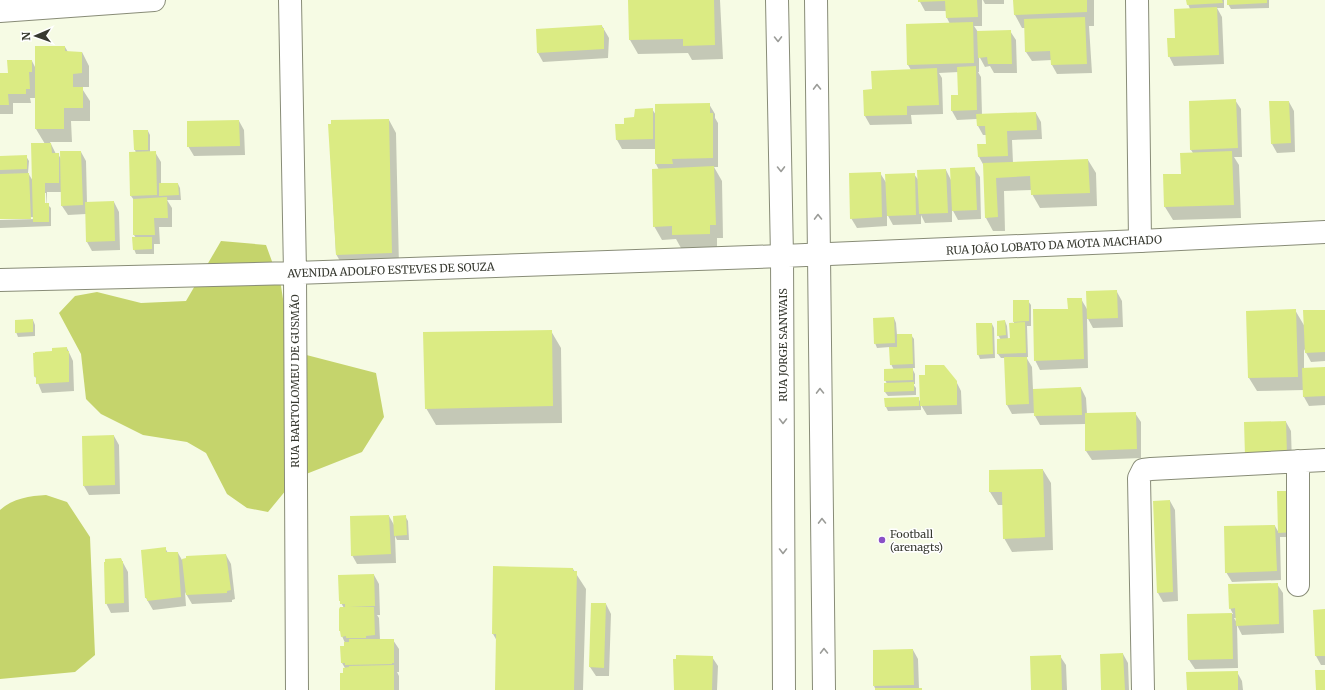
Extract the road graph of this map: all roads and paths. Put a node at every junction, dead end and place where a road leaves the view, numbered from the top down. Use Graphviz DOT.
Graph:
graph roads {
  1 [pos="154,0"];
  2 [pos="290,0"];
  3 [pos="777,0"];
  4 [pos="816,0"];
  5 [pos="1137,0"];
  6 [pos="0,11"];
  7 [pos="1325,232"];
  8 [pos="1140,242"];
  9 [pos="782,256"];
  10 [pos="819,256"];
  11 [pos="294,273"];
  12 [pos="0,280"];
  13 [pos="1325,460"];
  14 [pos="1298,461"];
  15 [pos="1298,585"];
  16 [pos="297,690"];
  17 [pos="784,690"];
  18 [pos="824,690"];
  19 [pos="1143,690"];
  1 -- 6 [label="street"];
  2 -- 11 [label="street, RUA BARTOLOMEU DE GUSMÃO"];
  3 -- 9 [label="street, RUA JORGE SANWAIS, one-way"];
  10 -- 4 [label="street, one-way"];
  5 -- 8 [label="street"];
  7 -- 8 [label="street, RUA JOÃO LOBATO DA MOTA MACHADO"];
  8 -- 10 [label="street, RUA JOÃO LOBATO DA MOTA MACHADO"];
  9 -- 10 [label="street, RUA JOÃO LOBATO DA MOTA MACHADO"];
  9 -- 11 [label="street, AVENIDA ADOLFO ESTEVES DE SOUZA"];
  9 -- 17 [label="street, RUA JORGE SANWAIS, one-way"];
  18 -- 10 [label="street, one-way"];
  11 -- 12 [label="street, AVENIDA ADOLFO ESTEVES DE SOUZA"];
  11 -- 16 [label="street, RUA BARTOLOMEU DE GUSMÃO"];
  13 -- 14 [label="street"];
  14 -- 15 [label="street"];
  14 -- 19 [label="street"];
}
